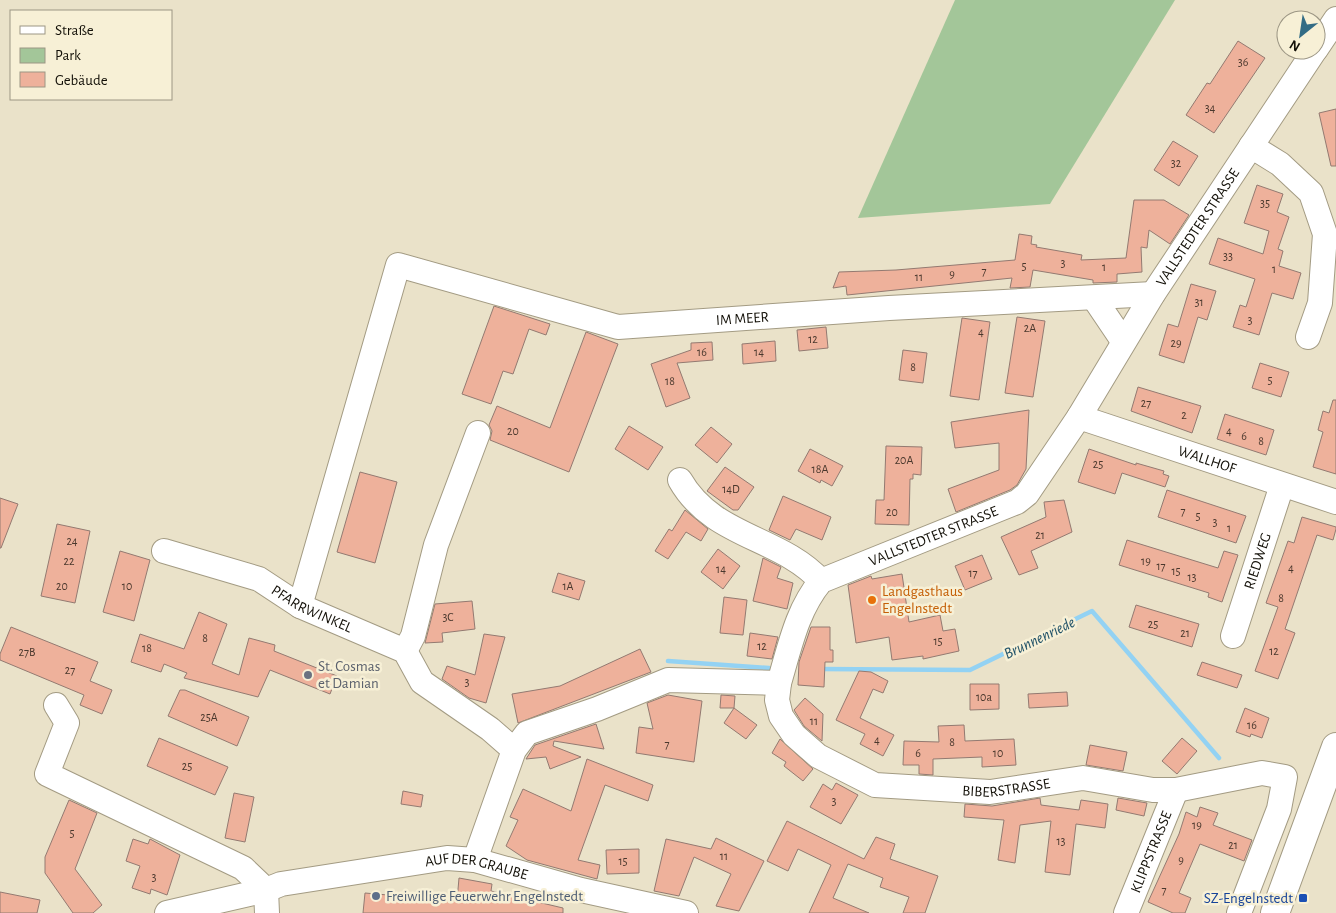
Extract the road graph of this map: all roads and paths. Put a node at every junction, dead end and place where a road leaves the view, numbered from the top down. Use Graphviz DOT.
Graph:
graph roads {
  1 [pos="1336,19"];
  2 [pos="1326,34"];
  3 [pos="1309,60"];
  4 [pos="1252,146"];
  5 [pos="1153,294"];
  6 [pos="1094,298"];
  7 [pos="1308,337"];
  8 [pos="1123,341"];
  9 [pos="1079,417"];
  10 [pos="478,433"];
  11 [pos="680,480"];
  12 [pos="1282,485"];
  13 [pos="1336,502"];
  14 [pos="164,551"];
  15 [pos="821,581"];
  16 [pos="300,606"];
  17 [pos="1232,636"];
  18 [pos="405,651"];
  19 [pos="780,683"];
  20 [pos="56,705"];
  21 [pos="1336,747"];
  22 [pos="514,750"];
  23 [pos="1176,790"];
  24 [pos="1328,791"];
  25 [pos="474,860"];
  26 [pos="267,902"];
  27 [pos="167,913"];
  28 [pos="686,913"];
  29 [pos="1126,913"];
  30 [pos="1240,913"];
  31 [pos="1275,913"];
  1 -- 2 [label="street, VALLSTEDTER STRASSE"];
  3 -- 4 [label="street, VALLSTEDTER STRASSE"];
  4 -- 5 [label="street, VALLSTEDTER STRASSE"];
  4 -- 7 [label="street"];
  5 -- 6 [label="street, IM MEER"];
  5 -- 8 [label="street, VALLSTEDTER STRASSE"];
  6 -- 8 [label="street"];
  6 -- 16 [label="street, IM MEER"];
  8 -- 9 [label="street, VALLSTEDTER STRASSE"];
  9 -- 12 [label="street, WALLHOF"];
  9 -- 15 [label="street, VALLSTEDTER STRASSE"];
  10 -- 18 [label="street"];
  11 -- 15 [label="street"];
  12 -- 13 [label="street, WALLHOF"];
  12 -- 17 [label="street, RIEDWEG"];
  14 -- 16 [label="street, PFARRWINKEL"];
  15 -- 19 [label="street"];
  16 -- 18 [label="street, PFARRWINKEL"];
  18 -- 22 [label="street"];
  19 -- 22 [label="street"];
  19 -- 23 [label="street, BIBERSTRASSE"];
  20 -- 26 [label="street"];
  21 -- 24 [label="main road"];
  22 -- 25 [label="street"];
  23 -- 29 [label="street, KLIPPSTRASSE"];
  23 -- 30 [label="street, BIBERSTRASSE"];
  24 -- 31 [label="main road"];
  25 -- 26 [label="street, AUF DER GRAUBE"];
  25 -- 28 [label="street, AUF DER GRAUBE"];
  26 -- 27 [label="street, AUF DER GRAUBE"];
}
